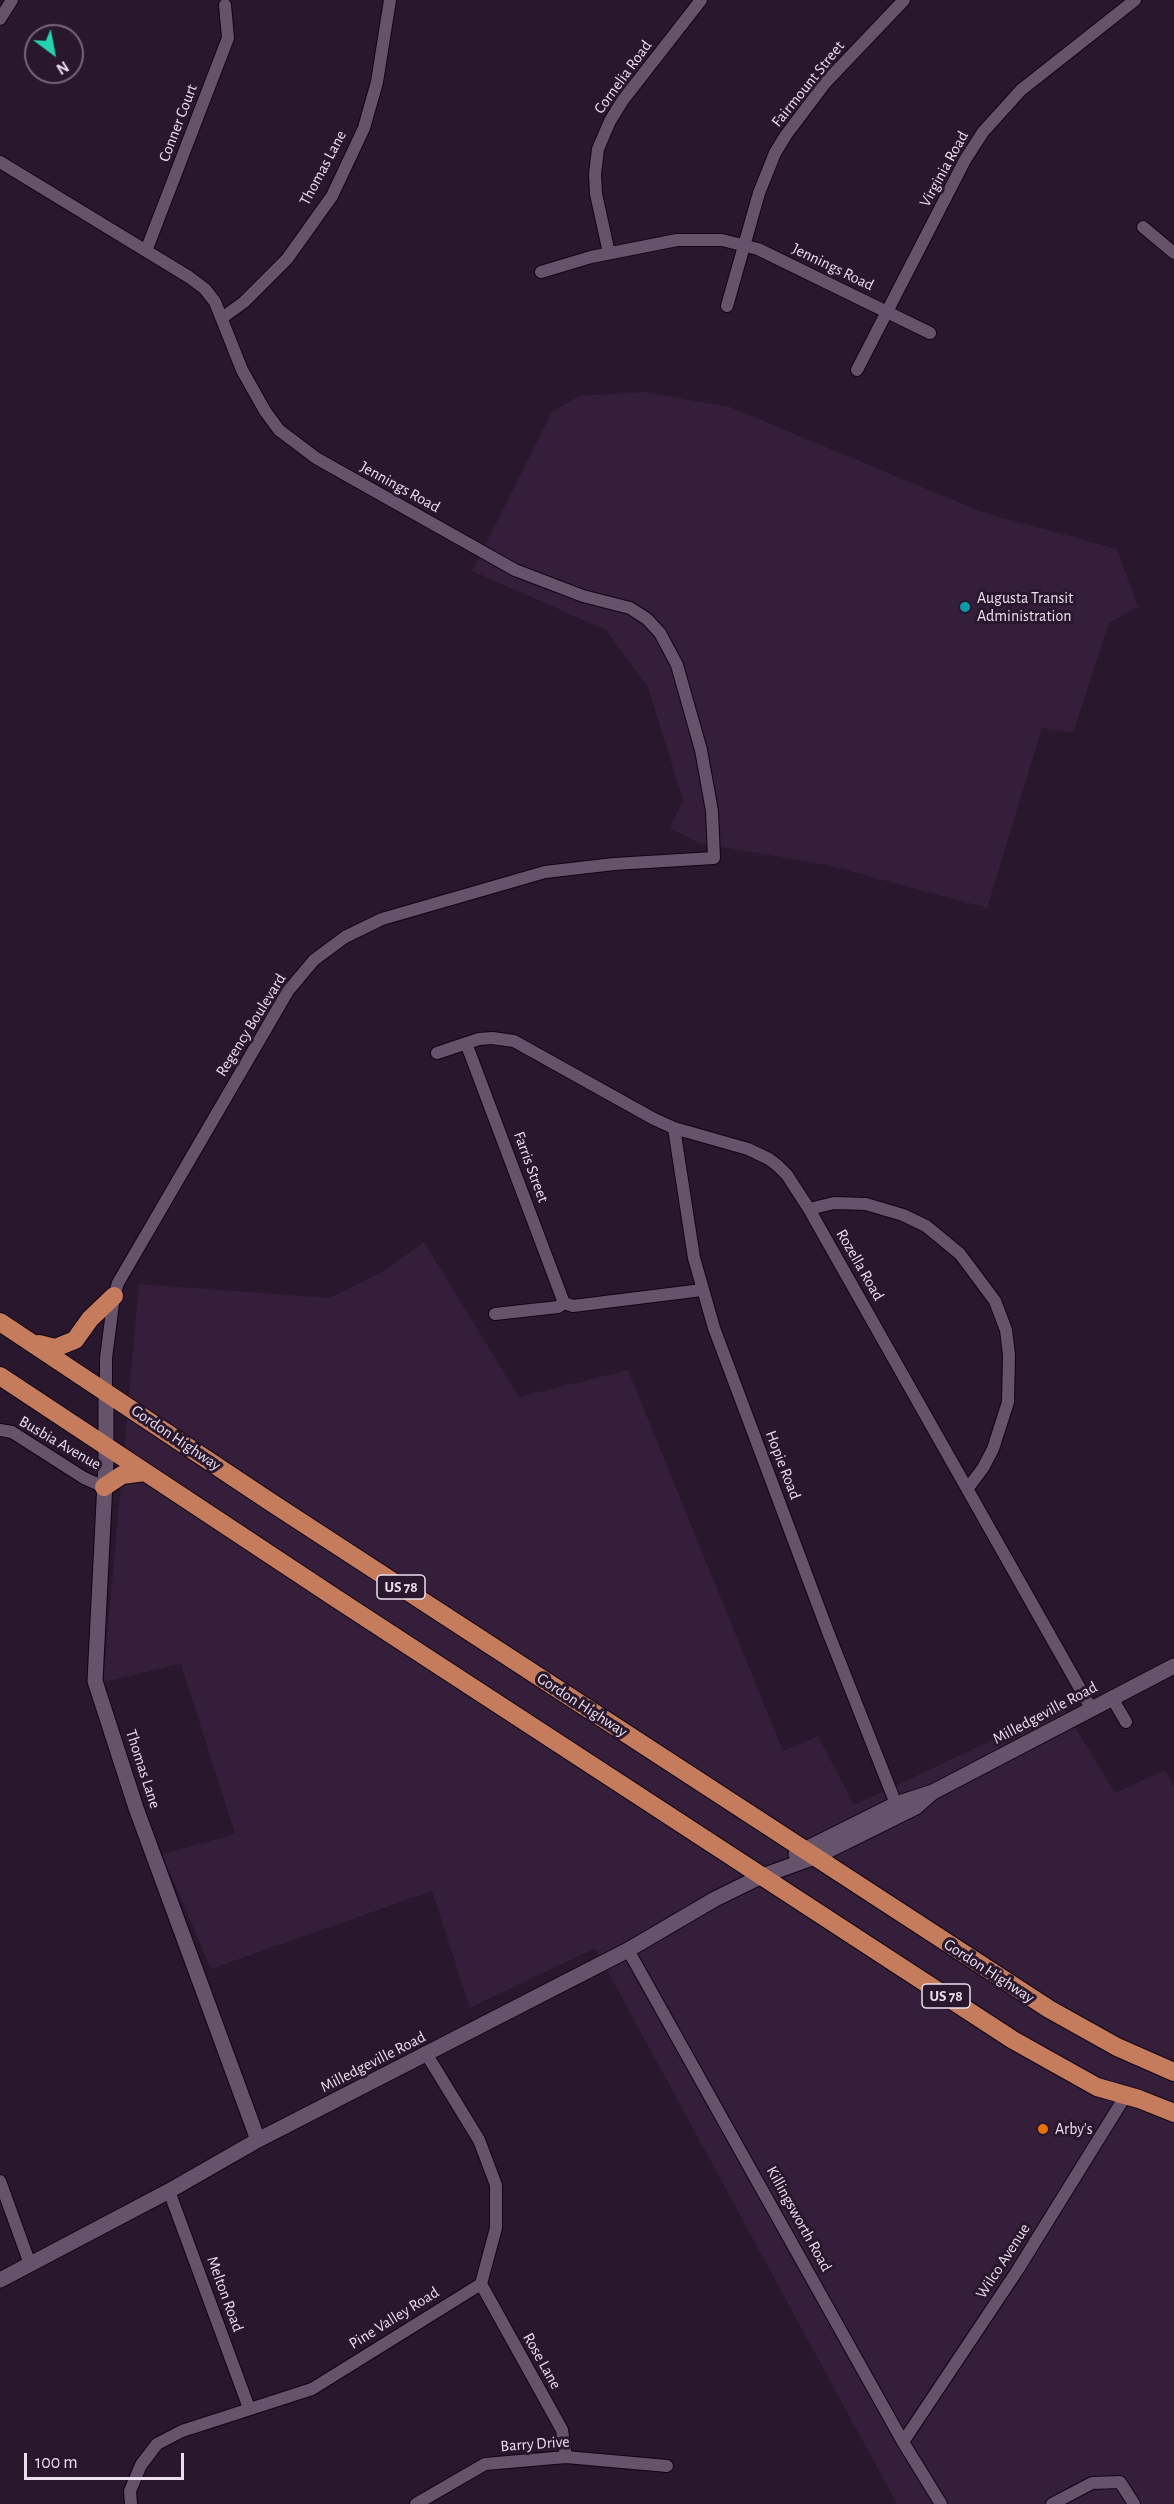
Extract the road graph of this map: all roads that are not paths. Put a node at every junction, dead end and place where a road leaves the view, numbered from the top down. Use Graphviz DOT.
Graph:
graph roads {
  1 [pos="12,0"];
  2 [pos="390,0"];
  3 [pos="701,0"];
  4 [pos="904,0"];
  5 [pos="1135,0"];
  6 [pos="225,5"];
  7 [pos="0,19"];
  8 [pos="0,162"];
  9 [pos="1143,227"];
  10 [pos="744,244"];
  11 [pos="146,250"];
  12 [pos="1174,252"];
  13 [pos="609,253"];
  14 [pos="541,272"];
  15 [pos="727,306"];
  16 [pos="888,312"];
  17 [pos="222,318"];
  18 [pos="930,333"];
  19 [pos="856,370"];
  20 [pos="714,858"];
  21 [pos="466,1043"];
  22 [pos="437,1053"];
  23 [pos="674,1128"];
  24 [pos="809,1209"];
  25 [pos="702,1290"];
  26 [pos="114,1296"];
  27 [pos="564,1304"];
  28 [pos="495,1314"];
  29 [pos="0,1322"];
  30 [pos="26,1339"];
  31 [pos="0,1376"];
  32 [pos="106,1391"];
  33 [pos="0,1430"];
  34 [pos="106,1446"];
  35 [pos="145,1472"];
  36 [pos="104,1487"];
  37 [pos="968,1488"];
  38 [pos="1174,1666"];
  39 [pos="1112,1698"];
  40 [pos="1091,1708"];
  41 [pos="1126,1722"];
  42 [pos="933,1792"];
  43 [pos="896,1804"];
  44 [pos="809,1853"];
  45 [pos="762,1876"];
  46 [pos="628,1950"];
  47 [pos="427,2055"];
  48 [pos="1174,2072"];
  49 [pos="1126,2095"];
  50 [pos="1174,2113"];
  51 [pos="258,2140"];
  52 [pos="0,2181"];
  53 [pos="169,2191"];
  54 [pos="30,2264"];
  55 [pos="0,2280"];
  56 [pos="481,2284"];
  57 [pos="249,2408"];
  58 [pos="903,2442"];
  59 [pos="566,2457"];
  60 [pos="667,2466"];
  61 [pos="131,2504"];
  62 [pos="416,2504"];
  63 [pos="941,2504"];
  64 [pos="1052,2504"];
  65 [pos="1134,2504"];
  1 -- 7 [label="street"];
  2 -- 17 [label="street, Thomas Lane"];
  3 -- 13 [label="street, Cornelia Road"];
  4 -- 10 [label="street, Fairmount Street"];
  5 -- 16 [label="street, Virginia Road"];
  6 -- 11 [label="street, Conner Court"];
  8 -- 11 [label="street, Jennings Road"];
  9 -- 12 [label="street"];
  10 -- 13 [label="street, Jennings Road"];
  10 -- 15 [label="street, Fairmount Street"];
  10 -- 16 [label="street, Jennings Road"];
  11 -- 17 [label="street, Jennings Road"];
  13 -- 14 [label="street, Jennings Road"];
  16 -- 18 [label="street, Jennings Road"];
  16 -- 19 [label="street, Virginia Road"];
  17 -- 20 [label="street, Jennings Road"];
  20 -- 26 [label="street, Regency Boulevard"];
  21 -- 22 [label="street, Rozella Road"];
  21 -- 23 [label="street, Rozella Road"];
  21 -- 27 [label="street, Farris Street"];
  23 -- 24 [label="street, Rozella Road"];
  23 -- 25 [label="street, Hopie Road"];
  24 -- 37 [label="street, Rozella Road"];
  24 -- 37 [label="street"];
  25 -- 27 [label="street"];
  25 -- 43 [label="street, Hopie Road"];
  26 -- 30 [label="highway"];
  26 -- 32 [label="street, Regency Boulevard"];
  27 -- 28 [label="street"];
  29 -- 30 [label="highway, Gordon Highway / US 78"];
  30 -- 32 [label="highway, Gordon Highway / US 78"];
  31 -- 34 [label="highway, US 78"];
  32 -- 34 [label="street, Thomas Lane"];
  32 -- 44 [label="highway, Gordon Highway / US 78"];
  33 -- 36 [label="street, Busbia Avenue"];
  34 -- 35 [label="highway, US 78"];
  34 -- 36 [label="street, Thomas Lane"];
  35 -- 36 [label="highway"];
  35 -- 45 [label="highway, US 78"];
  36 -- 51 [label="street, Thomas Lane"];
  37 -- 40 [label="street, Rozella Road"];
  38 -- 39 [label="street, Milledgeville Road"];
  39 -- 40 [label="street, Milledgeville Road"];
  39 -- 41 [label="street"];
  40 -- 42 [label="street, Milledgeville Road"];
  42 -- 43 [label="street, Milledgeville Road"];
  42 -- 44 [label="street, Milledgeville Road"];
  43 -- 44 [label="street, Milledgeville Road"];
  44 -- 45 [label="street, Milledgeville Road"];
  44 -- 48 [label="highway, Gordon Highway / US 78"];
  45 -- 46 [label="street, Milledgeville Road"];
  45 -- 49 [label="highway, US 78"];
  46 -- 47 [label="street, Milledgeville Road"];
  46 -- 58 [label="street, Killingsworth Road"];
  47 -- 51 [label="street, Milledgeville Road"];
  47 -- 56 [label="street"];
  49 -- 50 [label="highway, US 78"];
  49 -- 58 [label="street, Wilco Avenue"];
  51 -- 53 [label="street, Milledgeville Road"];
  52 -- 54 [label="street"];
  53 -- 54 [label="street, Milledgeville Road"];
  53 -- 57 [label="street, Melton Road"];
  54 -- 55 [label="street, Milledgeville Road"];
  56 -- 57 [label="street, Pine Valley Road"];
  56 -- 59 [label="street, Rose Lane"];
  57 -- 61 [label="street, Pine Valley Road"];
  58 -- 63 [label="street, Killingsworth Road"];
  59 -- 60 [label="street, Barry Drive"];
  59 -- 62 [label="street, Barry Drive"];
  64 -- 65 [label="street"];
}
